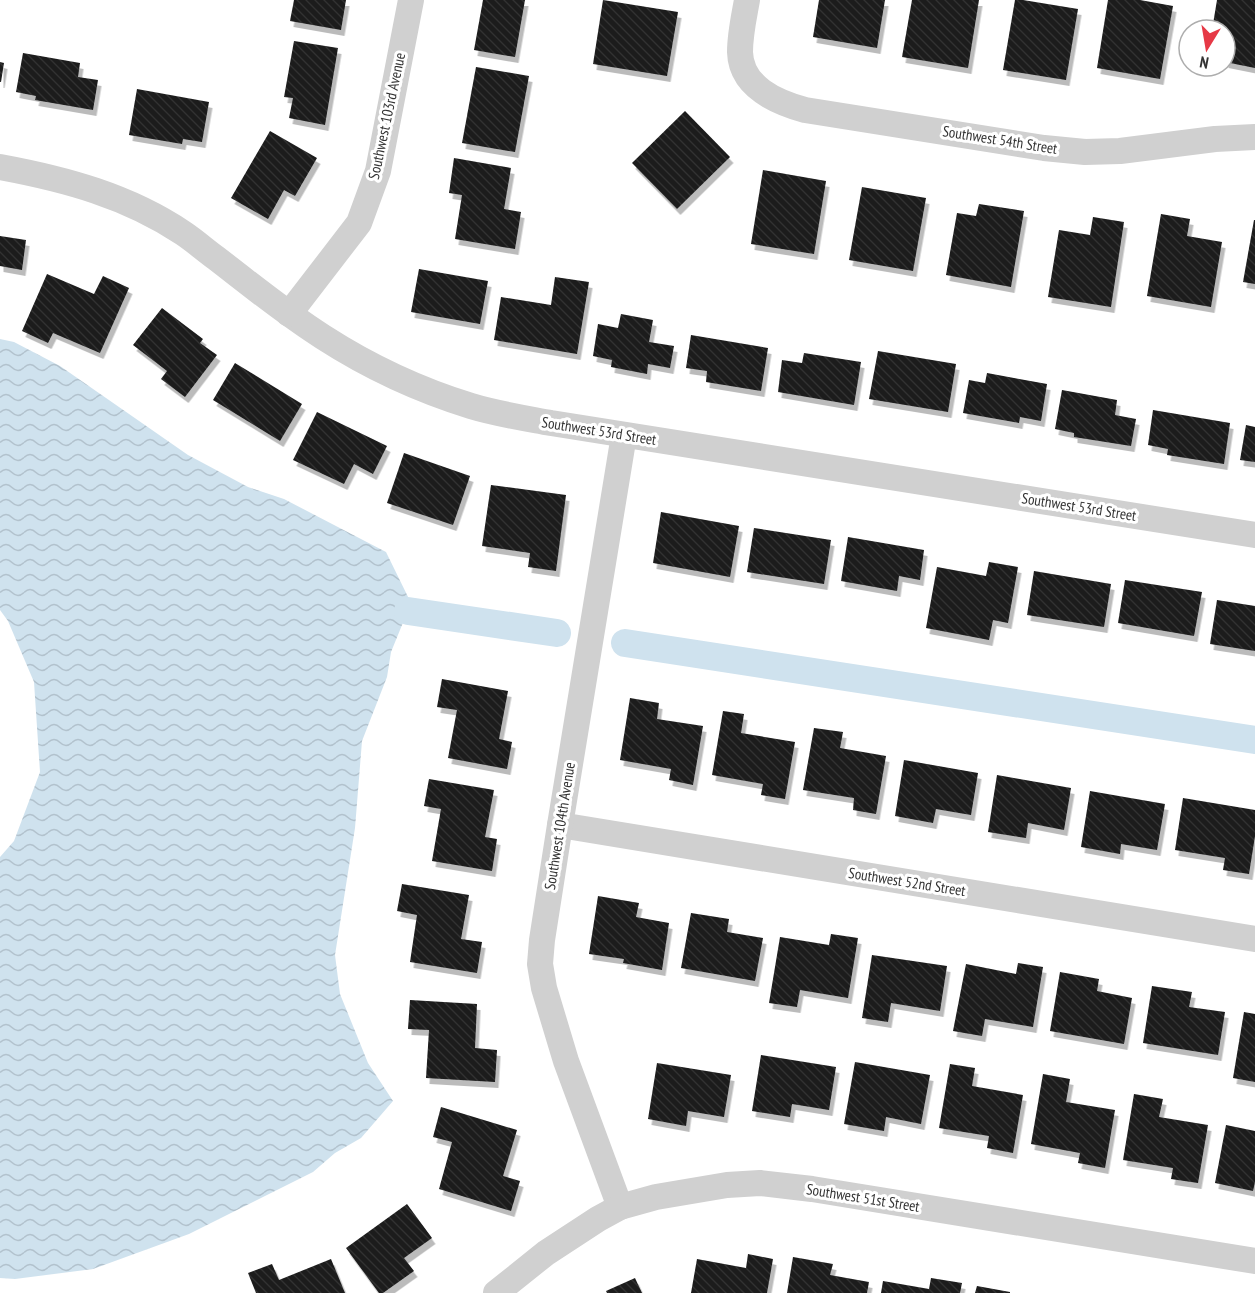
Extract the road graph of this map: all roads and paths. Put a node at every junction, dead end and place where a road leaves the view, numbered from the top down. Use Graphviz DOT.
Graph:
graph roads {
  1 [pos="411,0"];
  2 [pos="747,0"];
  3 [pos="1255,137"];
  4 [pos="0,167"];
  5 [pos="289,314"];
  6 [pos="624,435"];
  7 [pos="1255,535"];
  8 [pos="560,825"];
  9 [pos="1255,939"];
  10 [pos="620,1207"];
  11 [pos="1255,1261"];
  12 [pos="504,1290"];
  1 -- 5 [label="street, Southwest 103rd Avenue"];
  2 -- 3 [label="street, Southwest 54th Street"];
  4 -- 5 [label="street, Southwest 53rd Street"];
  5 -- 6 [label="street, Southwest 53rd Street"];
  6 -- 7 [label="street, Southwest 53rd Street"];
  6 -- 8 [label="street, Southwest 104th Avenue"];
  8 -- 9 [label="street, Southwest 52nd Street"];
  8 -- 10 [label="street, Southwest 104th Avenue"];
  10 -- 11 [label="street, Southwest 51st Street"];
  10 -- 12 [label="street, Southwest 51st Street"];
}
